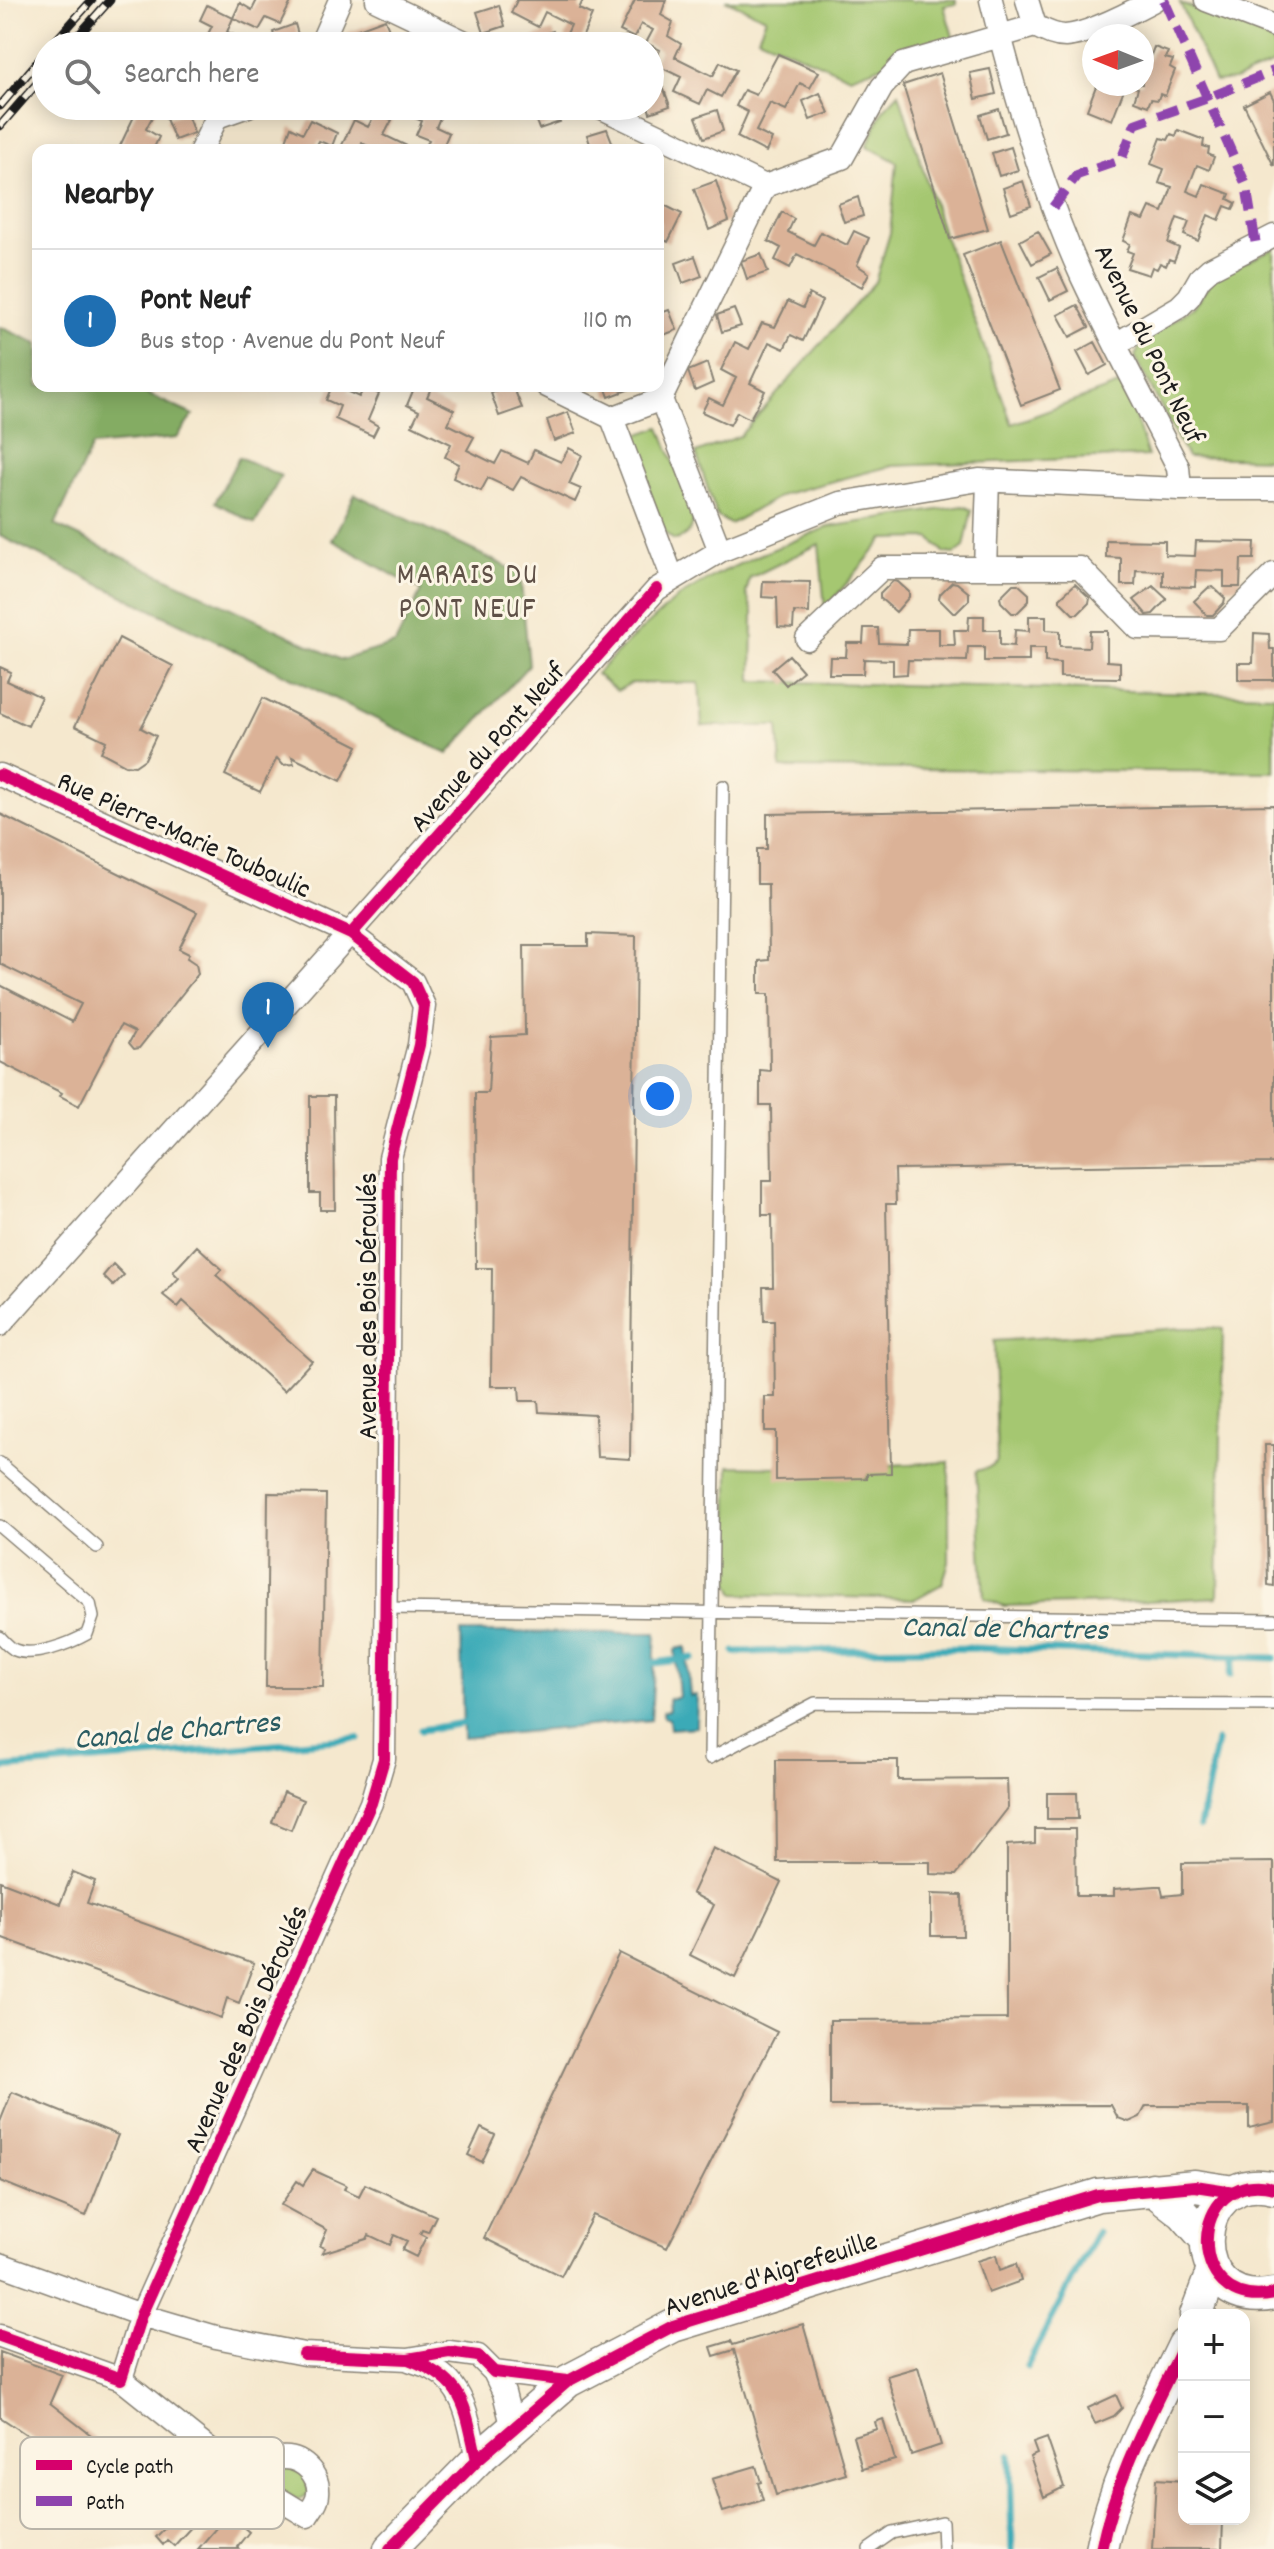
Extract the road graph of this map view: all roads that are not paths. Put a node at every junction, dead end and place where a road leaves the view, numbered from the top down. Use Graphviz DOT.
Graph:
graph roads {
  1 [pos="340,0"];
  2 [pos="377,0"];
  3 [pos="991,0"];
  4 [pos="1027,0"];
  5 [pos="1154,0"];
  6 [pos="1206,0"];
  7 [pos="1035,26"];
  8 [pos="1274,26"];
  9 [pos="326,32"];
  10 [pos="444,32"];
  11 [pos="999,36"];
  12 [pos="216,120"];
  13 [pos="627,120"];
  14 [pos="204,144"];
  15 [pos="765,186"];
  16 [pos="1274,236"];
  17 [pos="1116,344"];
  18 [pos="559,392"];
  19 [pos="661,399"];
  20 [pos="612,418"];
  21 [pos="988,481"];
  22 [pos="1180,489"];
  23 [pos="1274,489"];
  24 [pos="720,551"];
  25 [pos="985,568"];
  26 [pos="1274,574"];
  27 [pos="673,579"];
  28 [pos="807,639"];
  29 [pos="0,775"];
  30 [pos="723,786"];
  31 [pos="351,934"];
  32 [pos="0,1325"];
  33 [pos="0,1463"];
  34 [pos="0,1526"];
  35 [pos="97,1547"];
  36 [pos="386,1608"];
  37 [pos="712,1612"];
  38 [pos="1274,1620"];
  39 [pos="0,1637"];
  40 [pos="1274,1705"];
  41 [pos="1274,2188"];
  42 [pos="1142,2190"];
  43 [pos="1234,2192"];
  44 [pos="1205,2238"];
  45 [pos="0,2264"];
  46 [pos="1213,2270"];
  47 [pos="1251,2301"];
  48 [pos="1198,2309"];
  49 [pos="141,2315"];
  50 [pos="0,2336"];
  51 [pos="1178,2358"];
  52 [pos="408,2359"];
  53 [pos="494,2372"];
  54 [pos="121,2379"];
  55 [pos="568,2381"];
  56 [pos="1182,2381"];
  57 [pos="513,2429"];
  58 [pos="194,2437"];
  59 [pos="477,2460"];
  60 [pos="1120,2482"];
  61 [pos="390,2549"];
  62 [pos="869,2549"];
  63 [pos="943,2549"];
  64 [pos="1101,2549"];
  1 -- 9 [label="street"];
  2 -- 10 [label="street"];
  3 -- 11 [label="street, Avenue du Pont Neuf"];
  4 -- 7 [label="street"];
  5 -- 7 [label="street"];
  6 -- 8 [label="street"];
  7 -- 11 [label="street"];
  11 -- 15 [label="street"];
  11 -- 17 [label="street, Avenue du Pont Neuf"];
  12 -- 14 [label="street"];
  13 -- 15 [label="street"];
  15 -- 19 [label="street"];
  16 -- 17 [label="street"];
  17 -- 22 [label="street, Avenue du Pont Neuf"];
  18 -- 20 [label="street"];
  19 -- 20 [label="street"];
  19 -- 24 [label="street"];
  20 -- 27 [label="street"];
  21 -- 22 [label="street, Avenue du Pont Neuf"];
  21 -- 24 [label="street, Avenue du Pont Neuf"];
  21 -- 25 [label="street"];
  22 -- 23 [label="street"];
  24 -- 27 [label="street, Avenue du Pont Neuf"];
  25 -- 26 [label="street"];
  25 -- 28 [label="street"];
  27 -- 31 [label="street, Avenue du Pont Neuf"];
  29 -- 31 [label="street, Rue Pierre-Marie Touboulic"];
  30 -- 37 [label="lane"];
  31 -- 32 [label="street, Avenue du Pont Neuf"];
  31 -- 36 [label="street, Avenue des Bois Déroulés"];
  33 -- 35 [label="lane"];
  34 -- 39 [label="lane"];
  36 -- 37 [label="lane"];
  36 -- 49 [label="street, Avenue des Bois Déroulés"];
  37 -- 38 [label="lane"];
  37 -- 40 [label="lane"];
  41 -- 43 [label="main road, Avenue d'Aigrefeuille"];
  42 -- 43 [label="main road, Avenue d'Aigrefeuille"];
  42 -- 44 [label="main road"];
  42 -- 55 [label="main road, Avenue d'Aigrefeuille"];
  43 -- 44 [label="main road"];
  44 -- 46 [label="main road"];
  45 -- 49 [label="street"];
  46 -- 47 [label="main road"];
  46 -- 48 [label="main road"];
  49 -- 52 [label="street"];
  49 -- 54 [label="street, Avenue des Bois Déroulés"];
  50 -- 54 [label="street"];
  51 -- 60 [label="main road"];
  52 -- 53 [label="street"];
  52 -- 59 [label="street"];
  53 -- 55 [label="street"];
  53 -- 57 [label="street"];
  54 -- 58 [label="street"];
  55 -- 57 [label="main road, Avenue d'Aigrefeuille"];
  56 -- 60 [label="main road"];
  57 -- 59 [label="main road, Avenue d'Aigrefeuille"];
  59 -- 61 [label="main road, Avenue d'Aigrefeuille"];
  60 -- 64 [label="main road"];
  62 -- 63 [label="lane"];
}
